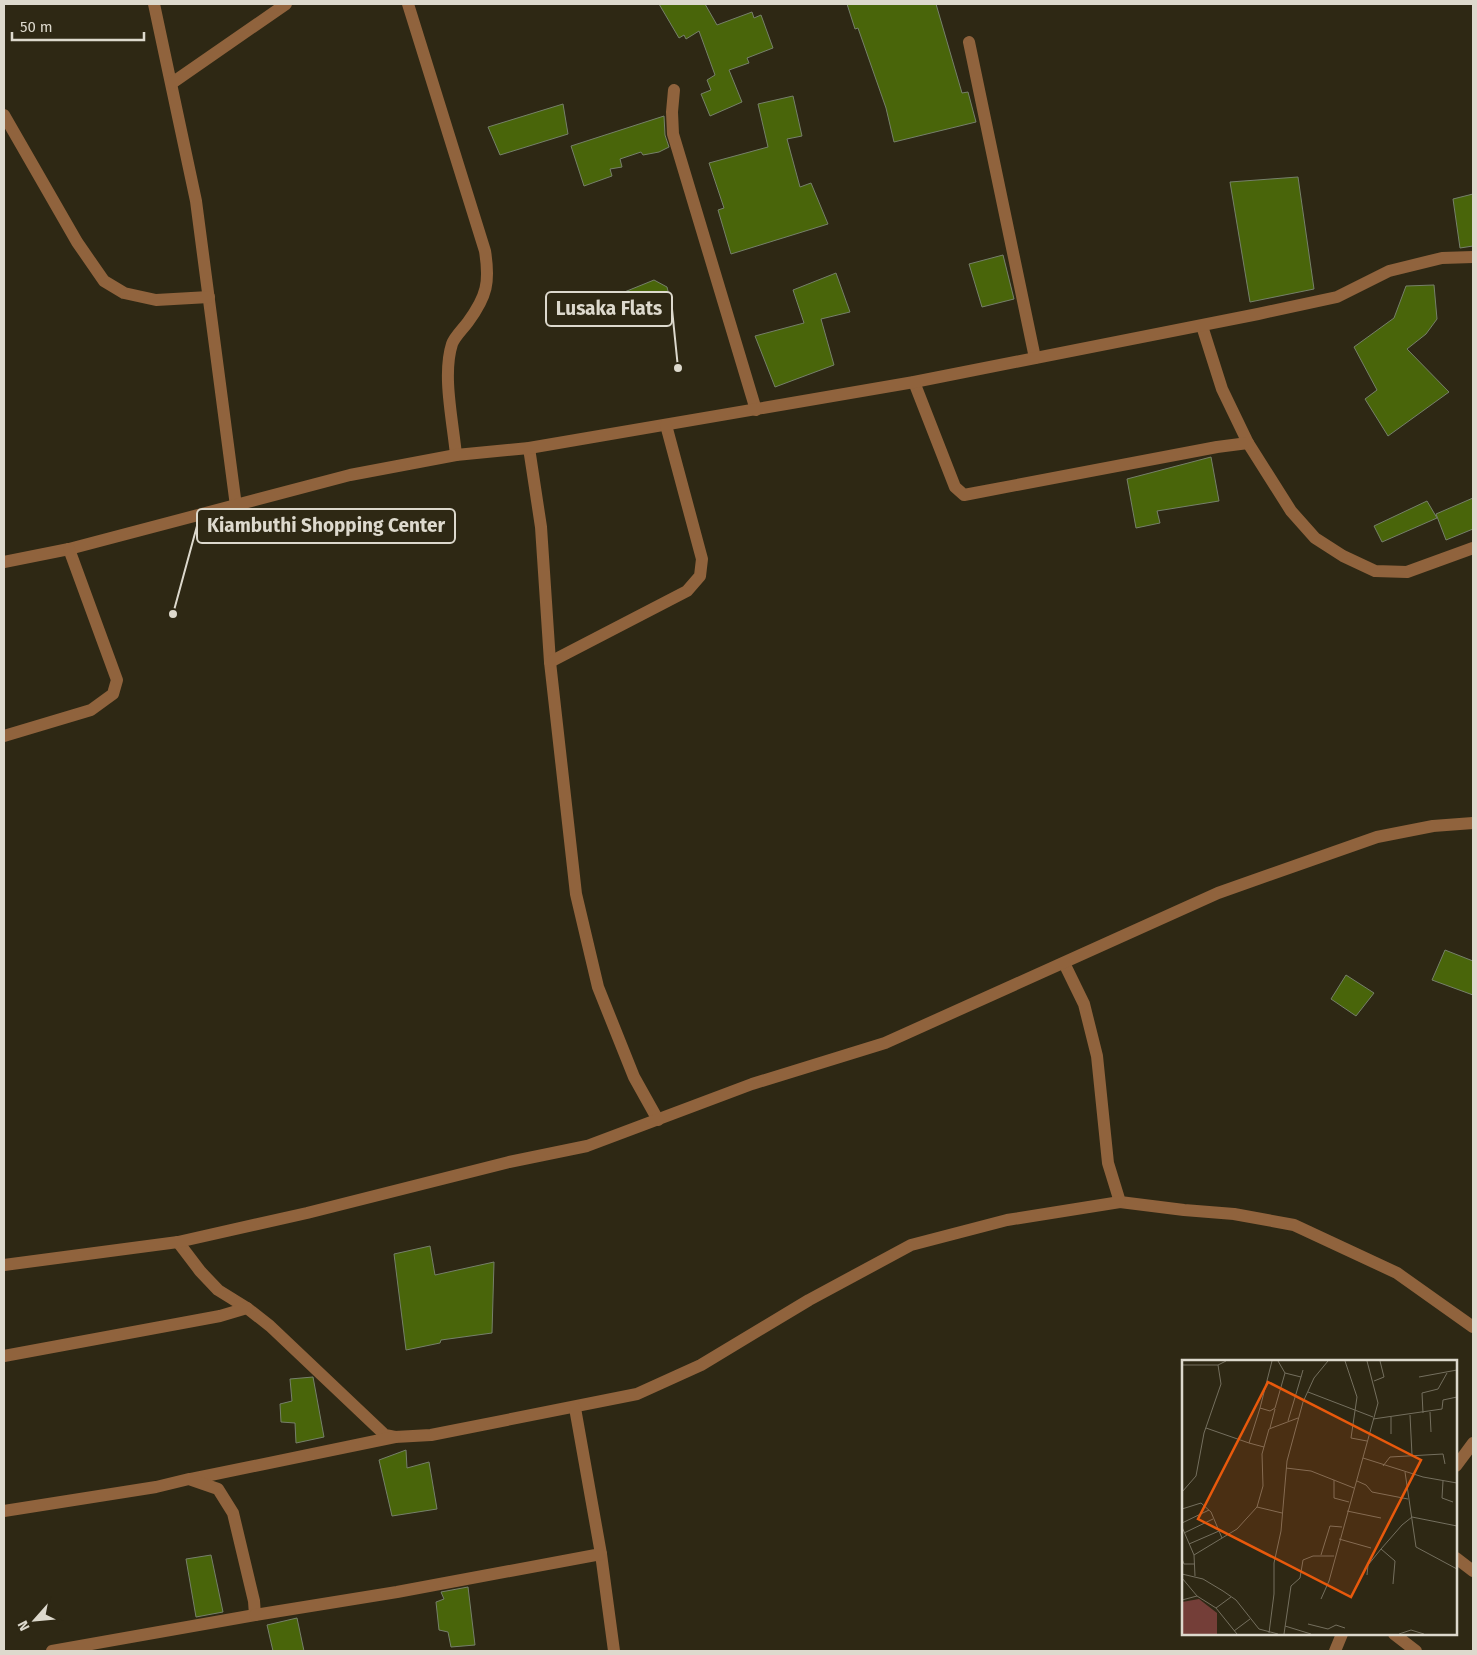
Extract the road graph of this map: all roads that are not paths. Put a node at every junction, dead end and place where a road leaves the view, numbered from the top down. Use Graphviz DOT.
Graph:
graph roads {
  1 [pos="154,4"];
  2 [pos="286,4"];
  3 [pos="408,4"];
  4 [pos="970,42"];
  5 [pos="172,83"];
  6 [pos="674,90"];
  7 [pos="4,115"];
  8 [pos="1473,257"];
  9 [pos="209,298"];
  10 [pos="1202,326"];
  11 [pos="1035,358"];
  12 [pos="914,382"];
  13 [pos="756,410"];
  14 [pos="666,425"];
  15 [pos="1248,444"];
  16 [pos="529,448"];
  17 [pos="456,455"];
  18 [pos="236,506"];
  19 [pos="1473,548"];
  20 [pos="69,549"];
  21 [pos="4,562"];
  22 [pos="550,662"];
  23 [pos="4,736"];
  24 [pos="1473,823"];
  25 [pos="1064,963"];
  26 [pos="658,1120"];
  27 [pos="1120,1202"];
  28 [pos="178,1242"];
  29 [pos="4,1265"];
  30 [pos="247,1308"];
  31 [pos="1473,1327"];
  32 [pos="4,1356"];
  33 [pos="575,1408"];
  34 [pos="395,1437"];
  35 [pos="1473,1443"];
  36 [pos="1457,1465"];
  37 [pos="189,1479"];
  38 [pos="4,1511"];
  39 [pos="601,1554"];
  40 [pos="1457,1559"];
  41 [pos="1473,1572"];
  42 [pos="255,1615"];
  43 [pos="1342,1635"];
  44 [pos="1395,1635"];
  45 [pos="52,1651"];
  46 [pos="614,1651"];
  47 [pos="1335,1651"];
  48 [pos="1416,1651"];
  1 -- 5 [label="street"];
  2 -- 5 [label="street"];
  3 -- 17 [label="street"];
  4 -- 11 [label="street"];
  5 -- 9 [label="street"];
  6 -- 13 [label="street"];
  7 -- 9 [label="street"];
  8 -- 10 [label="street"];
  9 -- 18 [label="street"];
  10 -- 11 [label="street"];
  10 -- 15 [label="street"];
  11 -- 12 [label="street"];
  12 -- 13 [label="street"];
  12 -- 15 [label="street"];
  13 -- 14 [label="street"];
  14 -- 16 [label="street"];
  14 -- 22 [label="street"];
  15 -- 19 [label="street"];
  16 -- 17 [label="street"];
  16 -- 22 [label="street"];
  17 -- 18 [label="street"];
  18 -- 20 [label="street"];
  20 -- 21 [label="street"];
  20 -- 23 [label="street"];
  22 -- 26 [label="street"];
  24 -- 25 [label="street"];
  25 -- 26 [label="street"];
  25 -- 27 [label="street"];
  26 -- 28 [label="street"];
  27 -- 31 [label="street"];
  27 -- 33 [label="street"];
  28 -- 29 [label="street"];
  28 -- 30 [label="street"];
  30 -- 32 [label="street"];
  30 -- 34 [label="street"];
  33 -- 34 [label="street"];
  33 -- 39 [label="street"];
  34 -- 37 [label="street"];
  35 -- 36 [label="street"];
  37 -- 38 [label="street"];
  37 -- 42 [label="street"];
  39 -- 42 [label="street"];
  39 -- 46 [label="street"];
  40 -- 41 [label="street"];
  42 -- 45 [label="street"];
  43 -- 47 [label="street"];
  44 -- 48 [label="street"];
}
